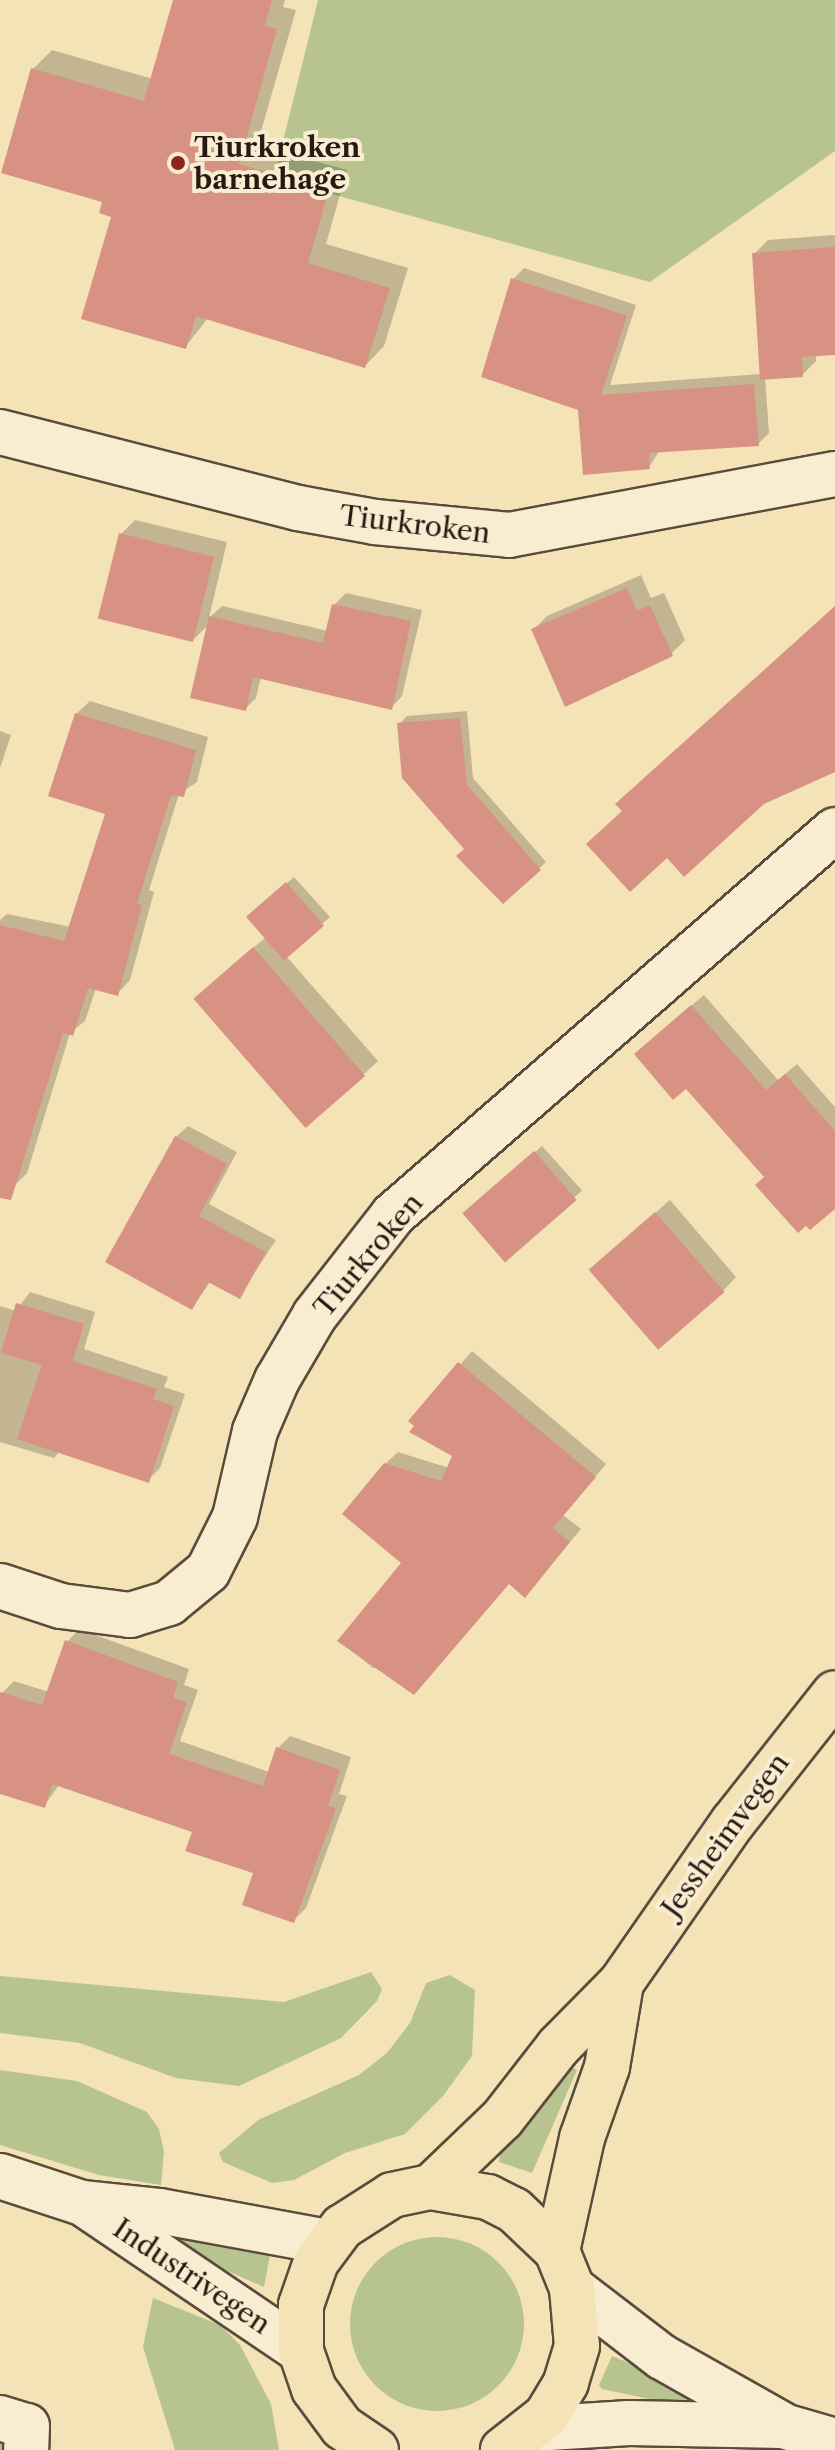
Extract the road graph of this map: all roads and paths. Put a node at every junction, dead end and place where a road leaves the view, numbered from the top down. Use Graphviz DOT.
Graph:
graph roads {
  1 [pos="0,432"];
  2 [pos="835,474"];
  3 [pos="835,830"];
  4 [pos="0,1586"];
  5 [pos="835,1693"];
  6 [pos="621,1983"];
  7 [pos="0,2176"];
  8 [pos="431,2187"];
  9 [pos="82,2203"];
  10 [pos="328,2242"];
  11 [pos="564,2270"];
  12 [pos="301,2351"];
  13 [pos="324,2406"];
  14 [pos="0,2418"];
  15 [pos="783,2426"];
  16 [pos="518,2440"];
  17 [pos="835,2441"];
  18 [pos="26,2450"];
  19 [pos="320,2450"];
  20 [pos="376,2450"];
  1 -- 2 [label="street, Tiurkroken"];
  3 -- 4 [label="street, Tiurkroken"];
  5 -- 6 [label="main road, Jessheimvegen"];
  6 -- 8 [label="main road, Jessheimvegen"];
  6 -- 11 [label="main road, Jessheimvegen"];
  7 -- 9 [label="street, Industrivegen"];
  8 -- 10 [label="main road"];
  8 -- 11 [label="main road"];
  9 -- 10 [label="street, Industrivegen"];
  9 -- 12 [label="street, Industrivegen"];
  10 -- 12 [label="main road"];
  11 -- 15 [label="street"];
  11 -- 16 [label="main road"];
  12 -- 13 [label="main road"];
  13 -- 19 [label="main road"];
  13 -- 20 [label="main road"];
  14 -- 18 [label="street"];
  15 -- 16 [label="street"];
  15 -- 17 [label="street"];
}
